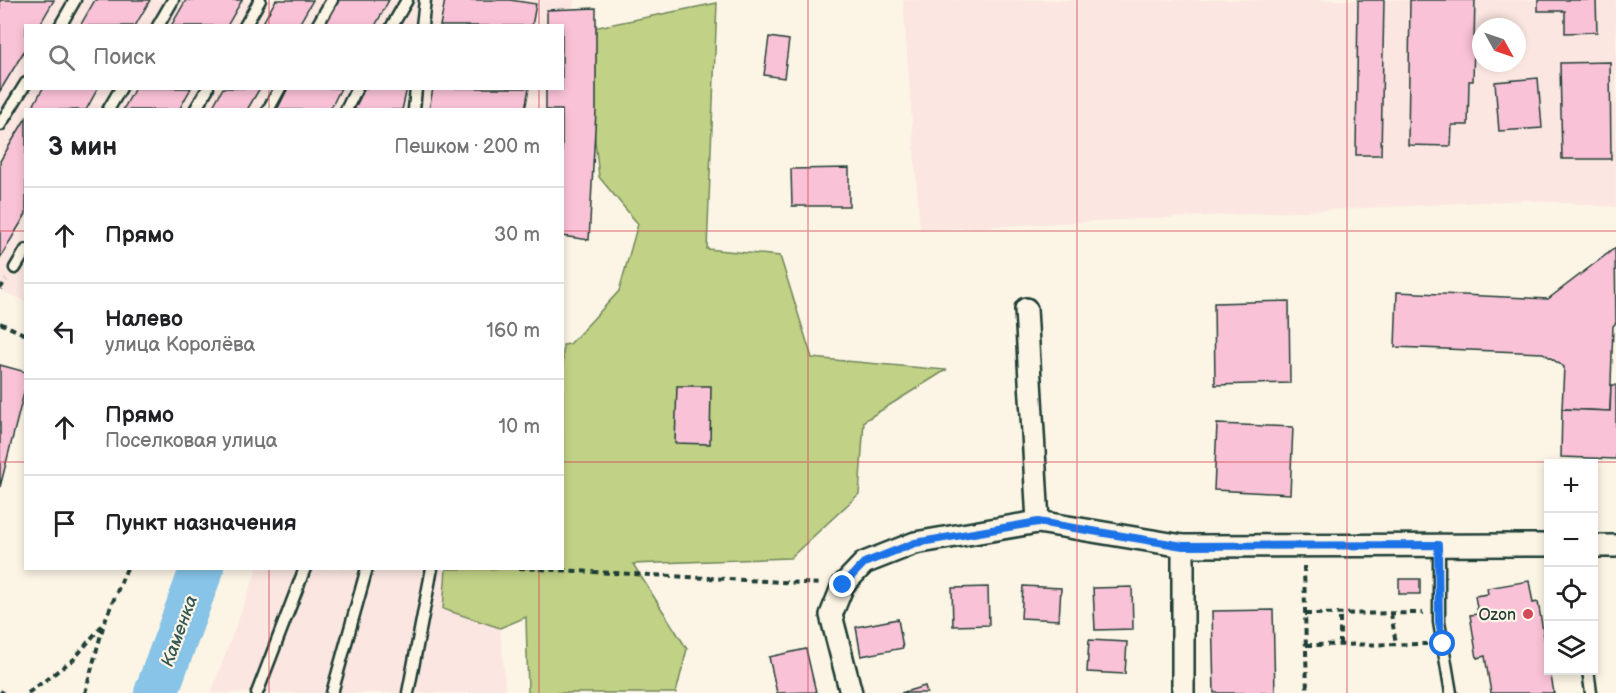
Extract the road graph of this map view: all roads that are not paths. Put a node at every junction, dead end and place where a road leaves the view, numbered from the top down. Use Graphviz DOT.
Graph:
graph roads {
  1 [pos="75,0"];
  2 [pos="173,0"];
  3 [pos="260,0"];
  4 [pos="332,0"];
  5 [pos="406,0"];
  6 [pos="424,0"];
  7 [pos="61,24"];
  8 [pos="159,24"];
  9 [pos="246,24"];
  10 [pos="318,24"];
  11 [pos="393,24"];
  12 [pos="422,24"];
  13 [pos="24,86"];
  14 [pos="120,90"];
  15 [pos="207,90"];
  16 [pos="279,90"];
  17 [pos="356,90"];
  18 [pos="416,90"];
  19 [pos="109,108"];
  20 [pos="196,108"];
  21 [pos="269,108"];
  22 [pos="347,108"];
  23 [pos="414,108"];
  24 [pos="0,125"];
  25 [pos="24,253"];
  26 [pos="15,267"];
  27 [pos="1026,309"];
  28 [pos="1038,522"];
  29 [pos="1438,545"];
  30 [pos="1544,545"];
  31 [pos="1183,546"];
  32 [pos="1598,546"];
  33 [pos="1616,546"];
  34 [pos="304,570"];
  35 [pos="366,570"];
  36 [pos="432,570"];
  37 [pos="1588,675"];
  38 [pos="257,693"];
  39 [pos="332,693"];
  40 [pos="408,693"];
  41 [pos="851,693"];
  42 [pos="1183,693"];
  43 [pos="1451,693"];
  44 [pos="1591,693"];
  1 -- 7 [label="lane"];
  2 -- 8 [label="lane"];
  3 -- 9 [label="lane"];
  4 -- 10 [label="lane"];
  5 -- 11 [label="lane"];
  6 -- 12 [label="lane"];
  13 -- 24 [label="lane"];
  14 -- 19 [label="lane"];
  15 -- 20 [label="lane"];
  16 -- 21 [label="lane"];
  17 -- 22 [label="lane"];
  18 -- 23 [label="lane"];
  25 -- 26 [label="lane"];
  27 -- 28 [label="street"];
  28 -- 31 [label="street"];
  28 -- 41 [label="street"];
  29 -- 30 [label="street"];
  29 -- 31 [label="street"];
  29 -- 43 [label="lane"];
  31 -- 42 [label="street"];
  32 -- 33 [label="street"];
  34 -- 38 [label="lane"];
  35 -- 39 [label="lane"];
  36 -- 40 [label="lane"];
  37 -- 44 [label="lane"];
}
